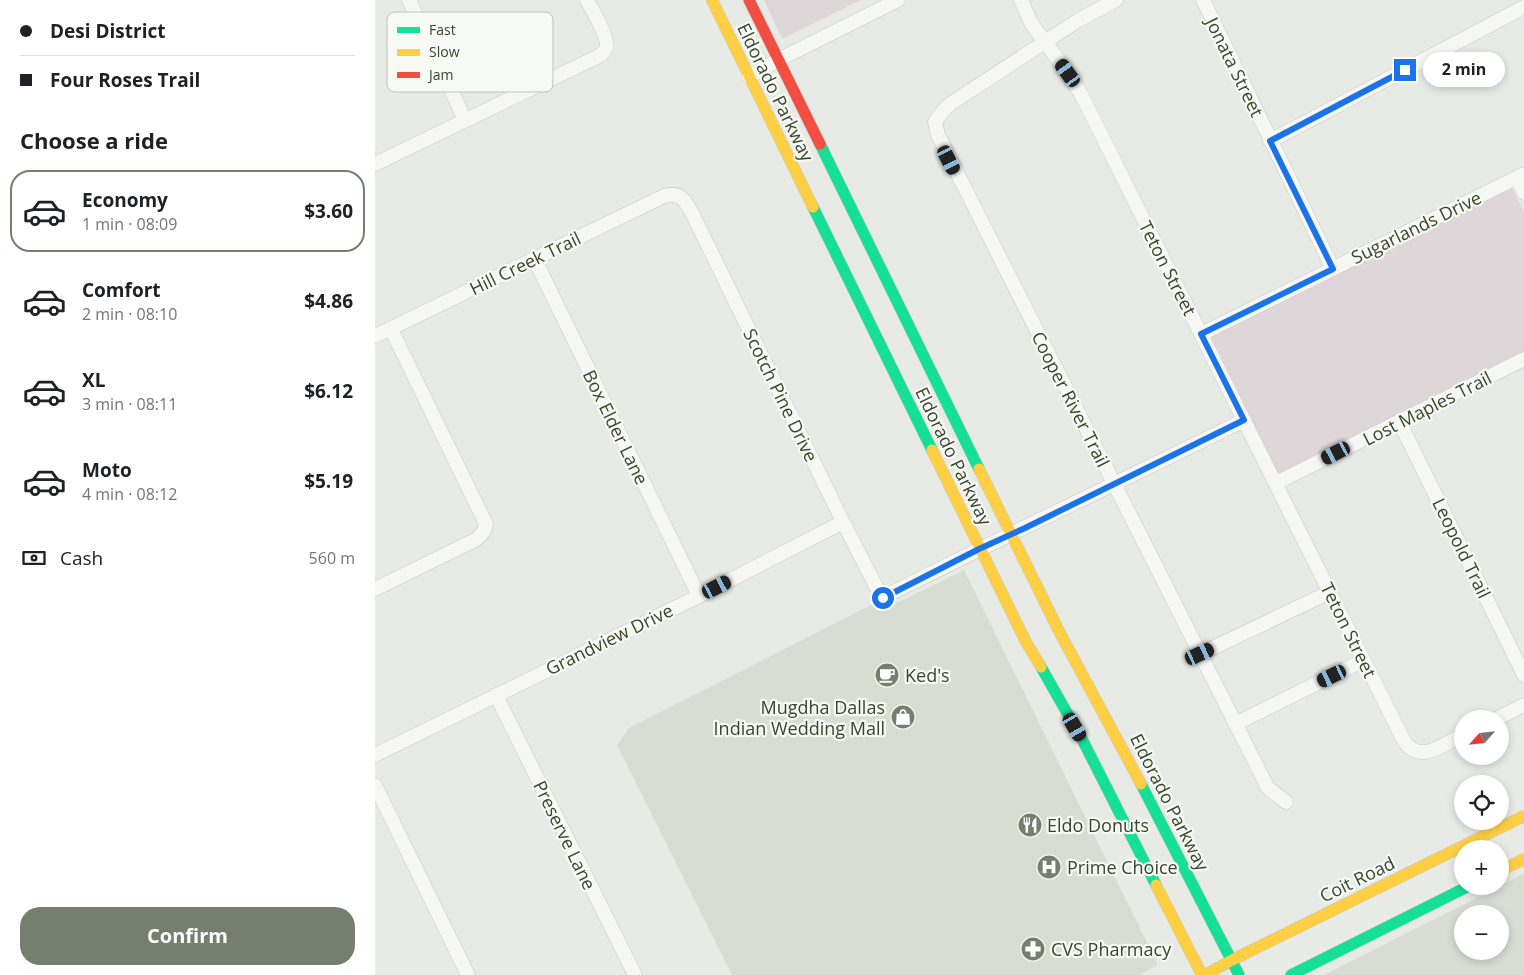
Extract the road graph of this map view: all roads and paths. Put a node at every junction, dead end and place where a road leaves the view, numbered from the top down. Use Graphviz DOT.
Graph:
graph roads {
  1 [pos="409,0"];
  2 [pos="587,0"];
  3 [pos="712,0"];
  4 [pos="749,0"];
  5 [pos="898,0"];
  6 [pos="1021,0"];
  7 [pos="1116,0"];
  8 [pos="1203,0"];
  9 [pos="1524,7"];
  10 [pos="415,12"];
  11 [pos="1045,42"];
  12 [pos="778,60"];
  13 [pos="749,77"];
  14 [pos="553,78"];
  15 [pos="452,92"];
  16 [pos="524,92"];
  17 [pos="465,120"];
  18 [pos="1270,141"];
  19 [pos="375,164"];
  20 [pos="1520,176"];
  21 [pos="1524,193"];
  22 [pos="676,195"];
  23 [pos="534,258"];
  24 [pos="1333,269"];
  25 [pos="391,329"];
  26 [pos="1201,334"];
  27 [pos="375,336"];
  28 [pos="1524,359"];
  29 [pos="1244,420"];
  30 [pos="1399,421"];
  31 [pos="1276,483"];
  32 [pos="1114,484"];
  33 [pos="843,522"];
  34 [pos="1011,534"];
  35 [pos="979,549"];
  36 [pos="375,589"];
  37 [pos="1330,592"];
  38 [pos="699,596"];
  39 [pos="1200,654"];
  40 [pos="1364,660"];
  41 [pos="1524,675"];
  42 [pos="496,695"];
  43 [pos="1524,705"];
  44 [pos="1509,712"];
  45 [pos="1235,724"];
  46 [pos="1111,726"];
  47 [pos="1090,737"];
  48 [pos="1454,740"];
  49 [pos="375,755"];
  50 [pos="375,785"];
  51 [pos="1286,802"];
  52 [pos="1524,816"];
  53 [pos="1524,859"];
  54 [pos="1509,866"];
  55 [pos="1454,894"];
  56 [pos="1233,960"];
  57 [pos="630,973"];
  58 [pos="468,975"];
  59 [pos="1204,975"];
  60 [pos="1239,975"];
  61 [pos="1291,975"];
  1 -- 10 [label="street"];
  2 -- 14 [label="street"];
  3 -- 13 [label="main road, Eldorado Parkway"];
  4 -- 12 [label="main road, Eldorado Parkway"];
  5 -- 12 [label="street"];
  6 -- 11 [label="street, Teton Street"];
  7 -- 11 [label="street"];
  8 -- 18 [label="street, Jonata Street"];
  9 -- 18 [label="street"];
  11 -- 26 [label="street, Teton Street"];
  11 -- 32 [label="street, Cooper River Trail"];
  12 -- 13 [label="street"];
  12 -- 34 [label="main road, Eldorado Parkway"];
  13 -- 35 [label="main road, Eldorado Parkway"];
  15 -- 17 [label="street"];
  16 -- 17 [label="street"];
  17 -- 19 [label="street"];
  18 -- 24 [label="street, Jonata Street"];
  20 -- 21 [label="street"];
  20 -- 24 [label="street, Sugarlands Drive"];
  22 -- 23 [label="street, Hill Creek Trail"];
  22 -- 33 [label="street, Scotch Pine Drive"];
  23 -- 25 [label="street, Hill Creek Trail"];
  23 -- 38 [label="street, Box Elder Lane"];
  24 -- 26 [label="street, Sugarlands Drive"];
  25 -- 27 [label="street, Hill Creek Trail"];
  25 -- 36 [label="street"];
  26 -- 29 [label="street, Teton Street"];
  28 -- 30 [label="street, Lost Maples Trail"];
  29 -- 31 [label="street, Teton Street"];
  29 -- 32 [label="street"];
  30 -- 31 [label="street, Lost Maples Trail"];
  30 -- 41 [label="street, Leopold Trail"];
  31 -- 37 [label="street, Teton Street"];
  32 -- 34 [label="street"];
  32 -- 39 [label="street, Cooper River Trail"];
  33 -- 35 [label="street, Scotch Pine Drive"];
  33 -- 38 [label="street, Grandview Drive"];
  34 -- 35 [label="street"];
  34 -- 46 [label="main road, Eldorado Parkway"];
  35 -- 47 [label="main road, Eldorado Parkway"];
  37 -- 39 [label="street"];
  37 -- 40 [label="street, Teton Street"];
  38 -- 42 [label="street, Grandview Drive"];
  39 -- 45 [label="street, Cooper River Trail"];
  40 -- 45 [label="street"];
  40 -- 48 [label="street, Teton Street"];
  42 -- 49 [label="street, Grandview Drive"];
  42 -- 57 [label="street, Preserve Lane"];
  43 -- 44 [label="street"];
  45 -- 51 [label="street, Cooper River Trail"];
  46 -- 47 [label="main road"];
  46 -- 56 [label="main road, Eldorado Parkway"];
  47 -- 59 [label="main road, Eldorado Parkway"];
  50 -- 58 [label="street"];
  52 -- 56 [label="main road, Coit Road"];
  53 -- 54 [label="main road"];
  55 -- 61 [label="main road"];
  56 -- 59 [label="main road, Coit Road"];
  56 -- 60 [label="main road, Eldorado Parkway"];
}
